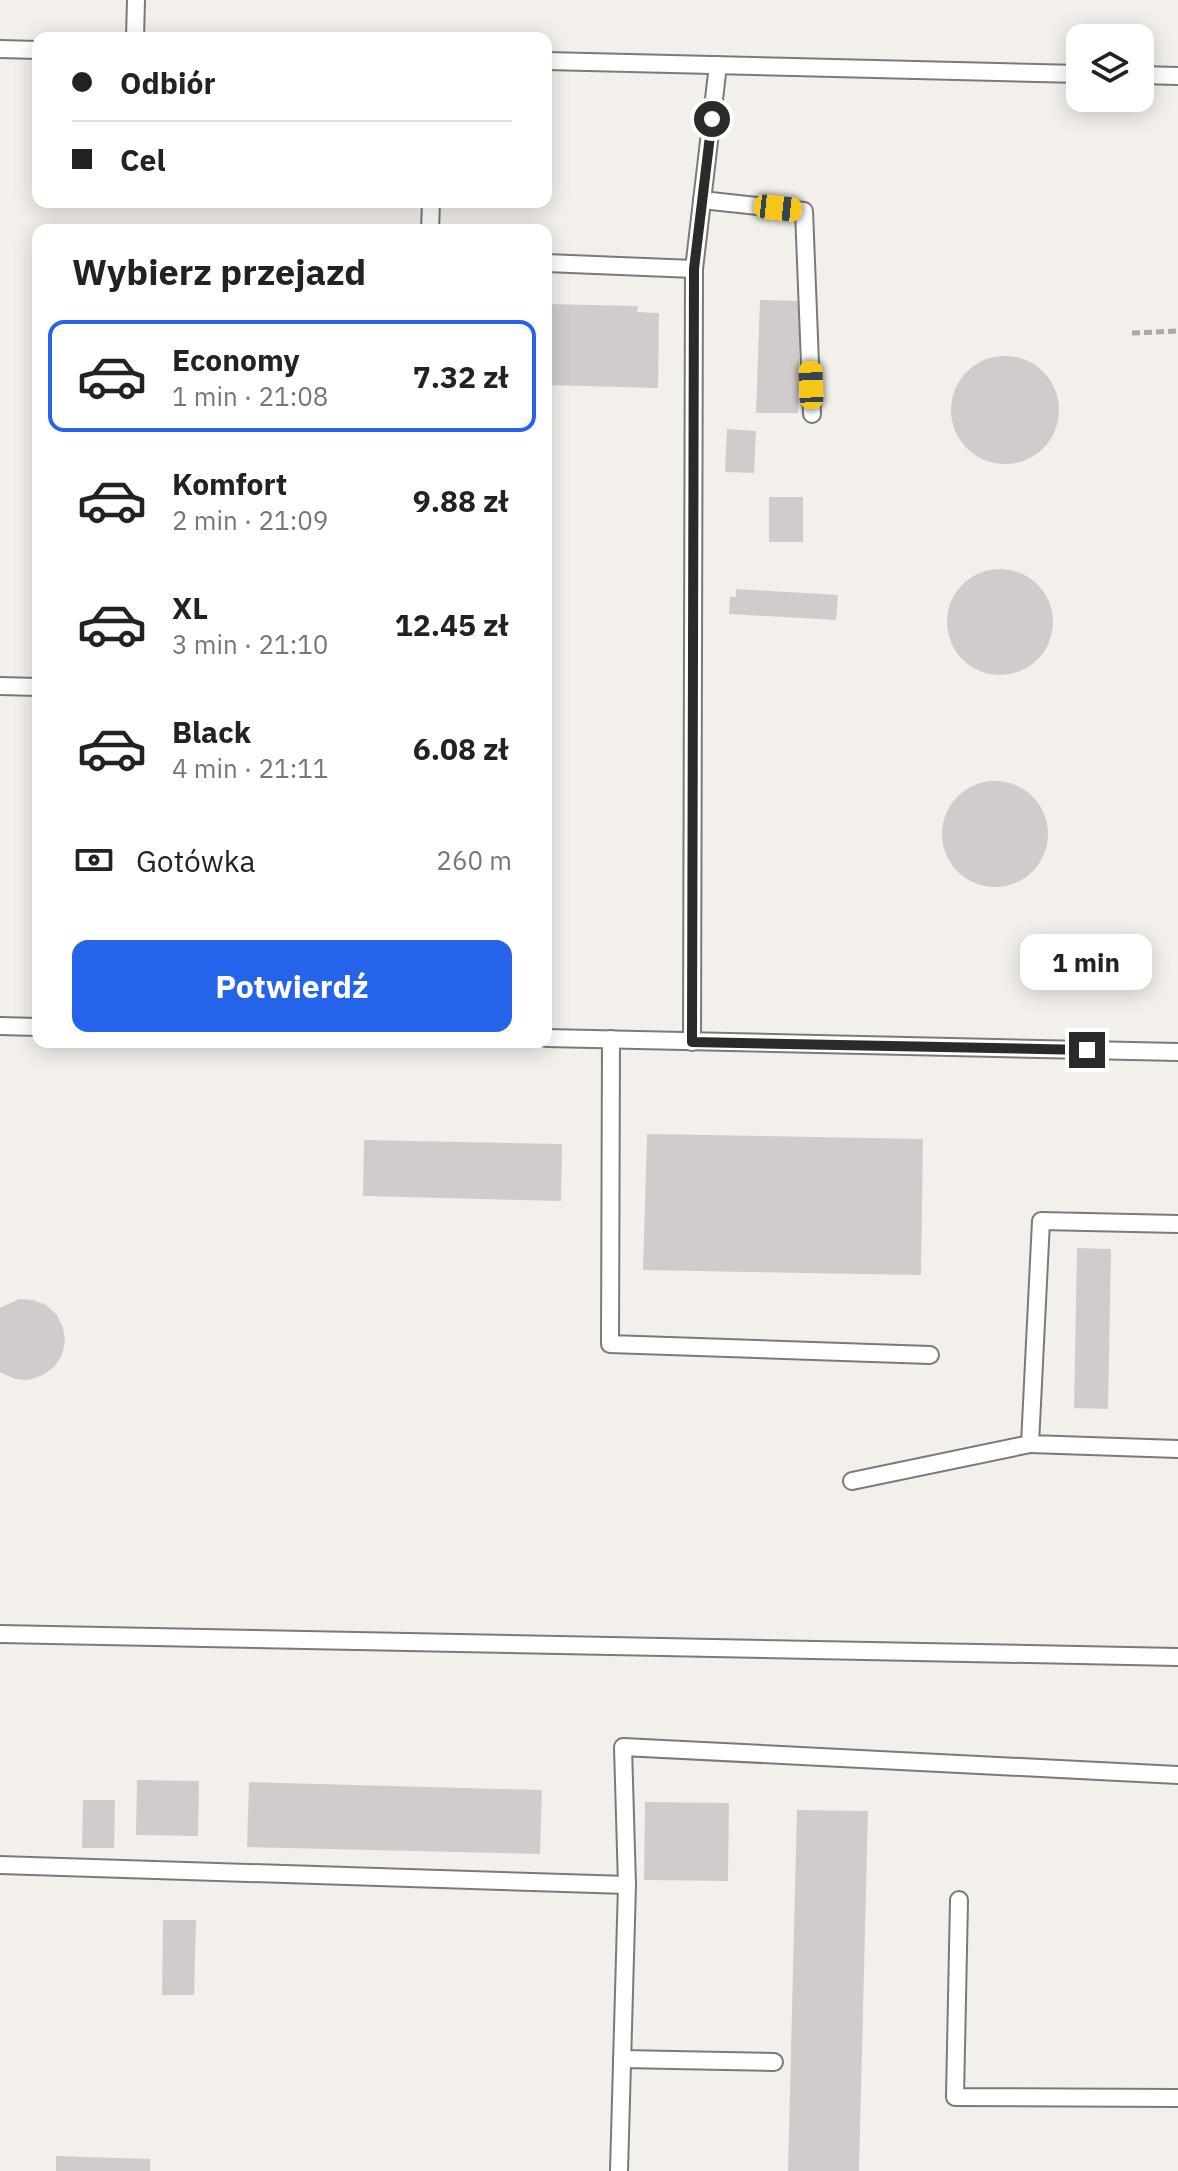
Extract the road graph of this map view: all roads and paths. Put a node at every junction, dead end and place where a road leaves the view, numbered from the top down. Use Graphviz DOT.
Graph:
graph roads {
  1 [pos="136,0"];
  2 [pos="135,32"];
  3 [pos="0,49"];
  4 [pos="32,50"];
  5 [pos="552,61"];
  6 [pos="718,65"];
  7 [pos="1066,74"];
  8 [pos="1154,75"];
  9 [pos="1178,76"];
  10 [pos="702,200"];
  11 [pos="552,263"];
  12 [pos="694,269"];
  13 [pos="1178,331"];
  14 [pos="1132,333"];
  15 [pos="812,414"];
  16 [pos="0,686"];
  17 [pos="32,687"];
  18 [pos="0,1026"];
  19 [pos="32,1027"];
  20 [pos="552,1038"];
  21 [pos="611,1039"];
  22 [pos="692,1042"];
  23 [pos="1178,1052"];
  24 [pos="1178,1224"];
  25 [pos="930,1355"];
  26 [pos="1030,1444"];
  27 [pos="1178,1449"];
  28 [pos="852,1481"];
  29 [pos="0,1634"];
  30 [pos="1178,1657"];
  31 [pos="1178,1775"];
  32 [pos="0,1865"];
  33 [pos="627,1885"];
  34 [pos="959,1900"];
  35 [pos="622,2059"];
  36 [pos="774,2062"];
  37 [pos="1178,2098"];
  38 [pos="619,2171"];
  1 -- 2 [label="lane"];
  3 -- 4 [label="lane"];
  5 -- 6 [label="lane"];
  6 -- 7 [label="lane"];
  6 -- 10 [label="lane"];
  8 -- 9 [label="lane"];
  10 -- 12 [label="lane"];
  10 -- 15 [label="lane"];
  11 -- 12 [label="lane"];
  12 -- 22 [label="lane"];
  13 -- 14 [label="path"];
  16 -- 17 [label="lane"];
  18 -- 19 [label="lane"];
  20 -- 21 [label="lane"];
  21 -- 22 [label="lane"];
  21 -- 25 [label="lane"];
  22 -- 23 [label="lane"];
  24 -- 26 [label="lane"];
  26 -- 27 [label="lane"];
  26 -- 28 [label="lane"];
  29 -- 30 [label="lane"];
  31 -- 33 [label="lane"];
  32 -- 33 [label="lane"];
  33 -- 35 [label="lane"];
  34 -- 37 [label="lane"];
  35 -- 36 [label="lane"];
  35 -- 38 [label="lane"];
}
